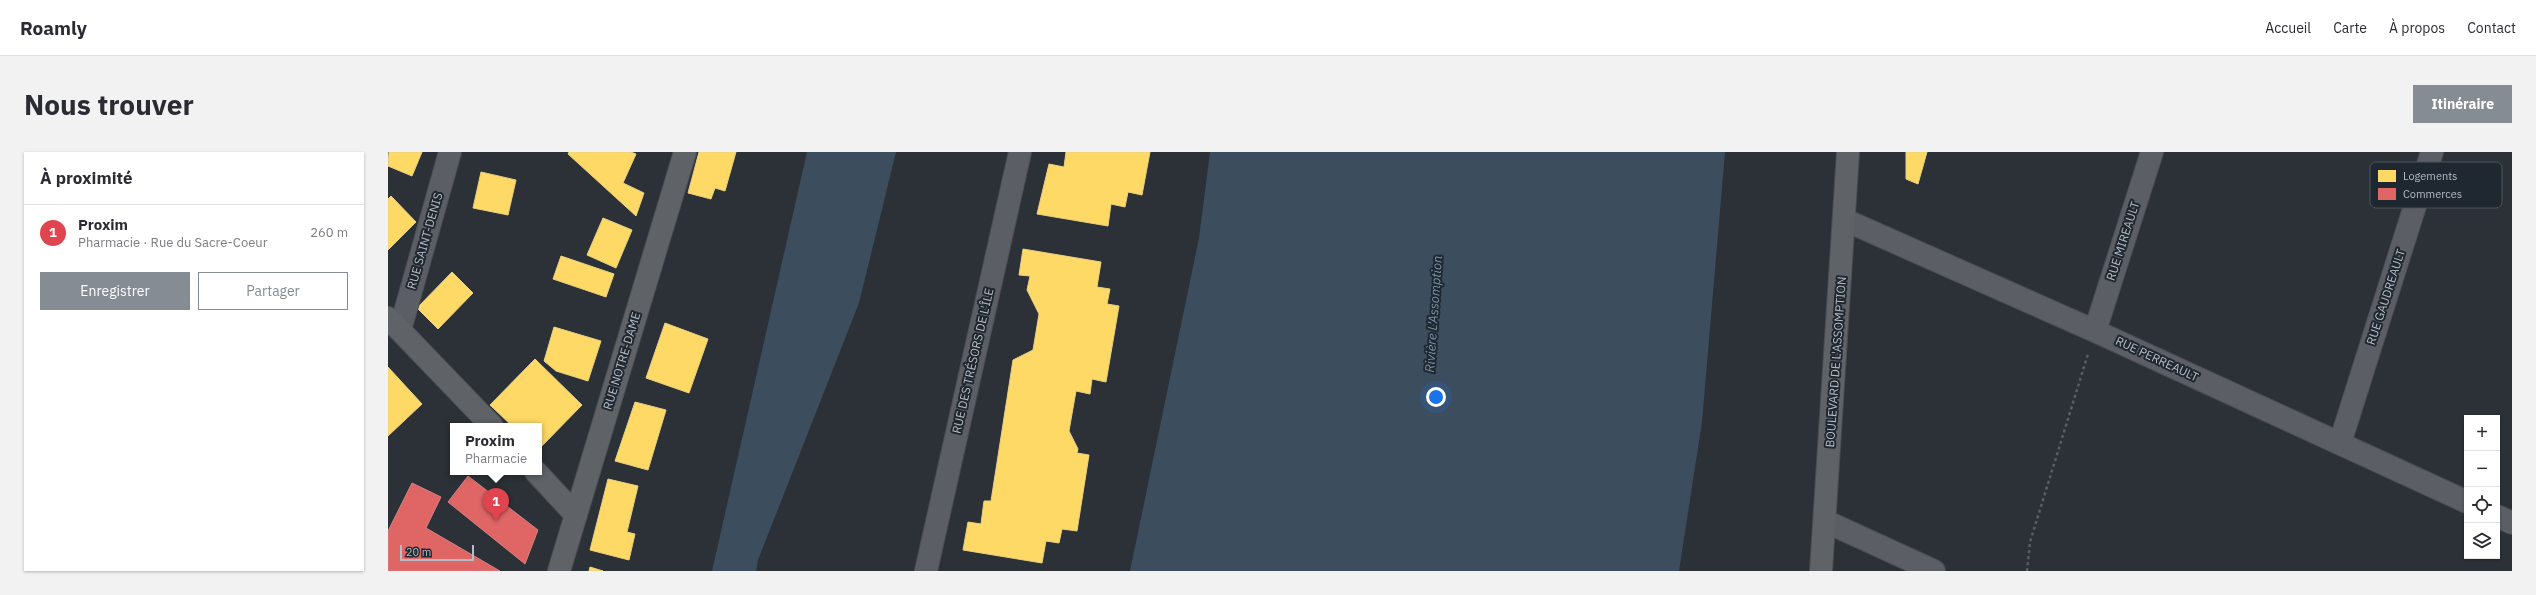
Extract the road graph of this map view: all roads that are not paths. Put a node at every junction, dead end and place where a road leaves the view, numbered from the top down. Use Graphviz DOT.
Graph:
graph roads {
  1 [pos="450,152"];
  2 [pos="685,152"];
  3 [pos="1020,152"];
  4 [pos="1848,152"];
  5 [pos="2152,152"];
  6 [pos="2432,152"];
  7 [pos="2429,162"];
  8 [pos="2414,208"];
  9 [pos="1845,220"];
  10 [pos="394,324"];
  11 [pos="2095,331"];
  12 [pos="489,423"];
  13 [pos="2340,443"];
  14 [pos="539,475"];
  15 [pos="2464,501"];
  16 [pos="576,514"];
  17 [pos="2500,517"];
  18 [pos="1825,521"];
  19 [pos="2512,523"];
  20 [pos="559,571"];
  21 [pos="926,571"];
  22 [pos="1821,571"];
  23 [pos="1934,571"];
  1 -- 10 [label="street, RUE SAINT-DENIS"];
  2 -- 16 [label="street, RUE NOTRE-DAME"];
  3 -- 21 [label="street, RUE DES TRÉSORS DE L'ÎLE"];
  4 -- 9 [label="street, BOULEVARD DE L'ASSOMPTION"];
  5 -- 11 [label="street, RUE MIREAULT"];
  6 -- 7 [label="street, RUE GAUDREAULT"];
  8 -- 13 [label="street, RUE GAUDREAULT"];
  9 -- 11 [label="street, RUE PERREAULT"];
  9 -- 18 [label="street, BOULEVARD DE L'ASSOMPTION"];
  10 -- 12 [label="street"];
  11 -- 13 [label="street, RUE PERREAULT"];
  13 -- 15 [label="street, RUE PERREAULT"];
  14 -- 16 [label="street"];
  16 -- 20 [label="street, RUE NOTRE-DAME"];
  17 -- 19 [label="street"];
  18 -- 22 [label="street, BOULEVARD DE L'ASSOMPTION"];
  18 -- 23 [label="street"];
}
